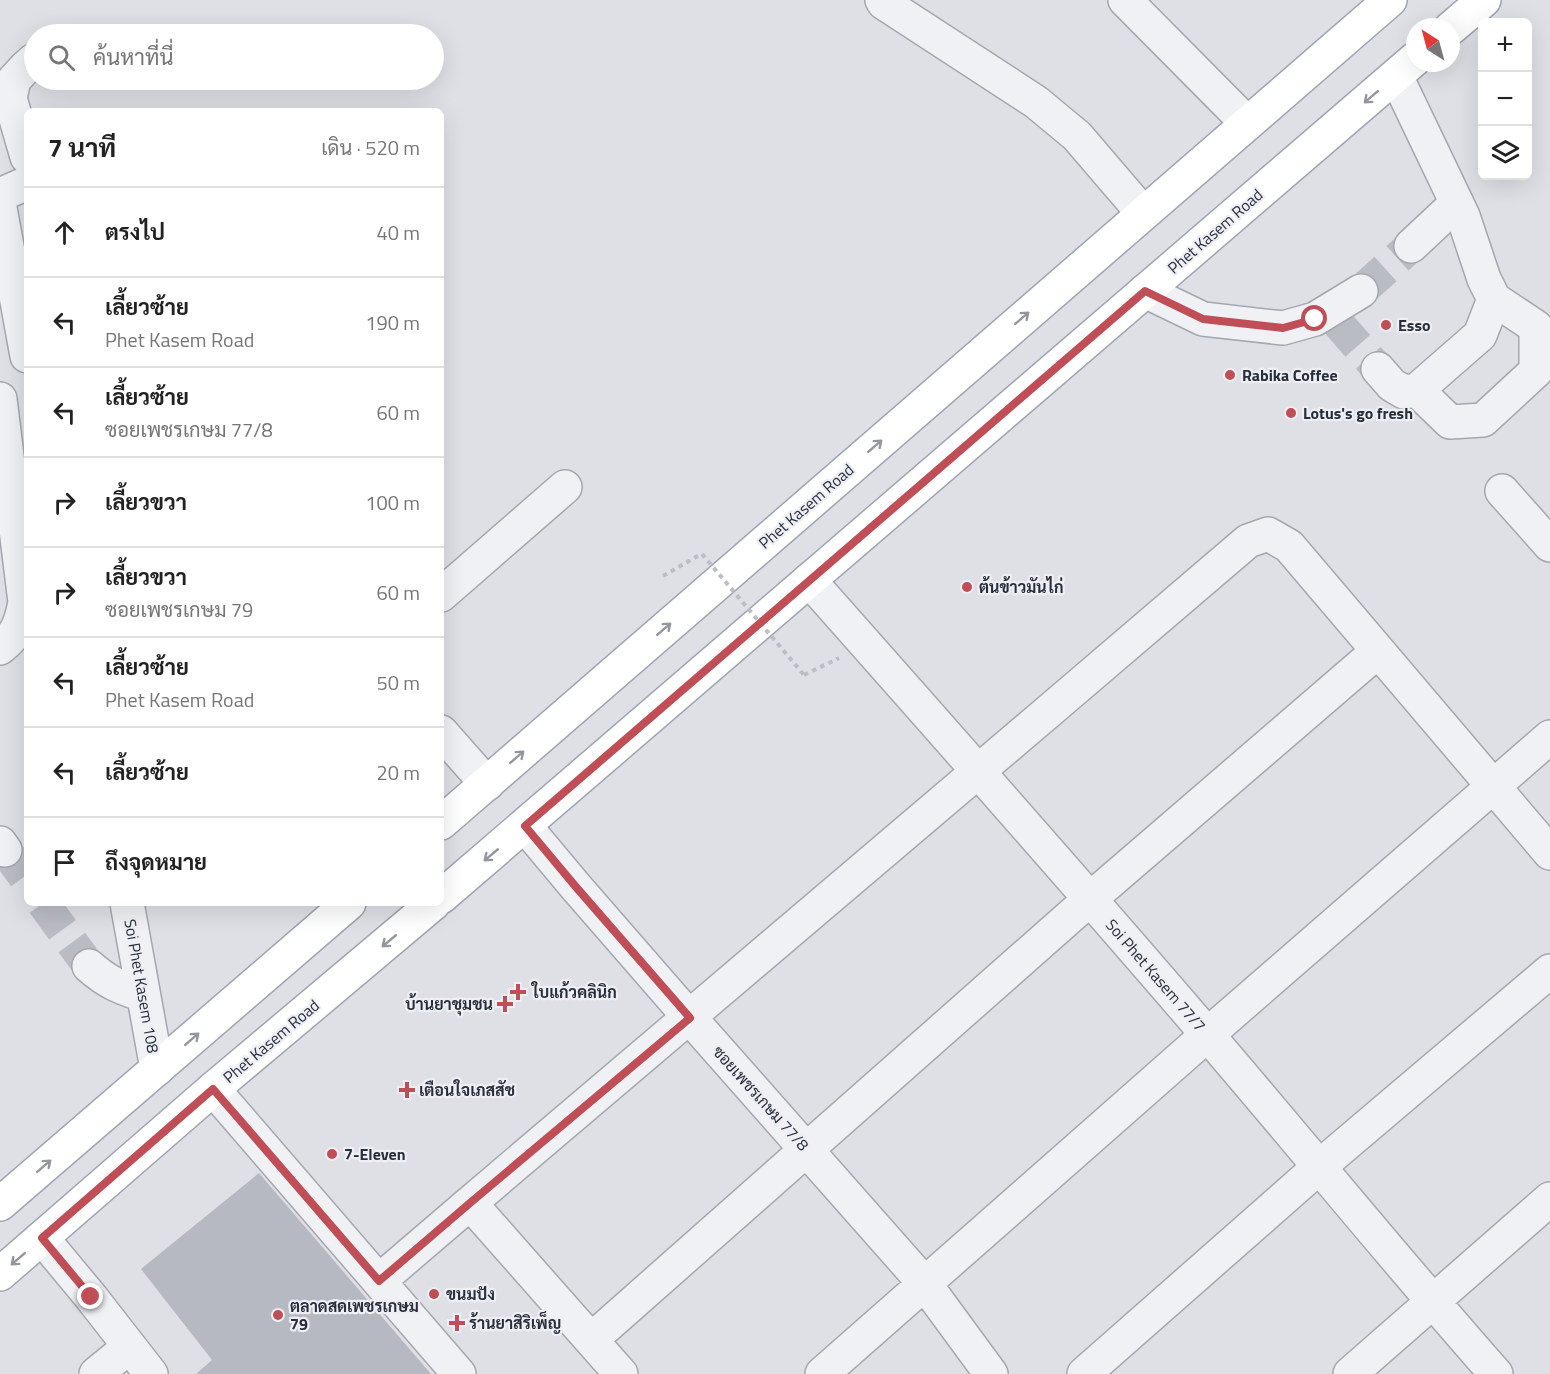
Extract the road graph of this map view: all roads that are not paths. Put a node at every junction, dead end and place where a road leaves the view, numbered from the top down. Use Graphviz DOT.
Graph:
graph roads {
  1 [pos="882,0"];
  2 [pos="1125,0"];
  3 [pos="1390,0"];
  4 [pos="1484,0"];
  5 [pos="1460,20"];
  6 [pos="1405,67"];
  7 [pos="24,68"];
  8 [pos="1247,123"];
  9 [pos="24,147"];
  10 [pos="24,184"];
  11 [pos="0,195"];
  12 [pos="1457,203"];
  13 [pos="0,208"];
  14 [pos="1143,213"];
  15 [pos="1411,246"];
  16 [pos="1145,291"];
  17 [pos="1361,291"];
  18 [pos="1494,299"];
  19 [pos="24,340"];
  20 [pos="1378,369"];
  21 [pos="1417,390"];
  22 [pos="0,399"];
  23 [pos="566,487"];
  24 [pos="1502,491"];
  25 [pos="1550,545"];
  26 [pos="809,580"];
  27 [pos="444,592"];
  28 [pos="24,594"];
  29 [pos="24,607"];
  30 [pos="0,648"];
  31 [pos="1378,651"];
  32 [pos="444,735"];
  33 [pos="1550,737"];
  34 [pos="978,771"];
  35 [pos="487,784"];
  36 [pos="1492,786"];
  37 [pos="444,820"];
  38 [pos="525,826"];
  39 [pos="1550,853"];
  40 [pos="444,894"];
  41 [pos="1090,898"];
  42 [pos="128,906"];
  43 [pos="346,906"];
  44 [pos="430,906"];
  45 [pos="89,966"];
  46 [pos="1550,971"];
  47 [pos="143,995"];
  48 [pos="690,1018"];
  49 [pos="1207,1035"];
  50 [pos="157,1069"];
  51 [pos="213,1089"];
  52 [pos="806,1149"];
  53 [pos="1318,1167"];
  54 [pos="1550,1199"];
  55 [pos="470,1203"];
  56 [pos="0,1204"];
  57 [pos="42,1238"];
  58 [pos="0,1274"];
  59 [pos="379,1281"];
  60 [pos="925,1284"];
  61 [pos="1433,1302"];
  62 [pos="591,1340"];
  63 [pos="129,1347"];
  64 [pos="96,1374"];
  65 [pos="150,1374"];
  66 [pos="459,1374"];
  67 [pos="621,1374"];
  68 [pos="822,1374"];
  69 [pos="992,1374"];
  70 [pos="1084,1374"];
  71 [pos="1350,1374"];
  72 [pos="1496,1374"];
  1 -- 14 [label="street"];
  2 -- 8 [label="street"];
  3 -- 8 [label="main road, Phet Kasem Road"];
  4 -- 5 [label="main road"];
  6 -- 12 [label="street"];
  6 -- 16 [label="main road, Phet Kasem Road, one-way"];
  7 -- 9 [label="street"];
  8 -- 14 [label="main road, Phet Kasem Road"];
  10 -- 11 [label="street"];
  12 -- 15 [label="street"];
  12 -- 18 [label="street"];
  13 -- 19 [label="street"];
  35 -- 14 [label="main road, Phet Kasem Road, one-way"];
  16 -- 17 [label="street"];
  16 -- 26 [label="main road, Phet Kasem Road"];
  18 -- 21 [label="street"];
  18 -- 21 [label="street"];
  20 -- 21 [label="street"];
  22 -- 28 [label="street"];
  23 -- 27 [label="street"];
  24 -- 25 [label="street"];
  26 -- 34 [label="street, Soi Phet Kasem 77/7"];
  26 -- 38 [label="main road, Phet Kasem Road"];
  29 -- 30 [label="street"];
  31 -- 34 [label="street"];
  31 -- 36 [label="street"];
  31 -- 41 [label="street"];
  32 -- 35 [label="street"];
  33 -- 36 [label="street"];
  34 -- 41 [label="street, Soi Phet Kasem 77/7"];
  34 -- 48 [label="street"];
  35 -- 37 [label="main road, Phet Kasem Road"];
  36 -- 39 [label="street"];
  36 -- 49 [label="street"];
  38 -- 40 [label="main road, Phet Kasem Road, one-way"];
  38 -- 48 [label="street, ซอยเพชรเกษม 77/8"];
  41 -- 49 [label="street, Soi Phet Kasem 77/7"];
  41 -- 52 [label="street"];
  42 -- 47 [label="street, Soi Phet Kasem 108"];
  50 -- 43 [label="main road, one-way"];
  44 -- 51 [label="main road, Phet Kasem Road, one-way"];
  45 -- 47 [label="street"];
  46 -- 53 [label="street"];
  47 -- 50 [label="street, Soi Phet Kasem 108"];
  48 -- 52 [label="street, ซอยเพชรเกษม 77/8"];
  48 -- 55 [label="street"];
  49 -- 53 [label="street, Soi Phet Kasem 77/7"];
  49 -- 60 [label="street"];
  56 -- 50 [label="main road, one-way"];
  51 -- 57 [label="main road, Phet Kasem Road"];
  51 -- 59 [label="street"];
  52 -- 60 [label="street, ซอยเพชรเกษม 77/8"];
  52 -- 62 [label="street"];
  53 -- 61 [label="street, Soi Phet Kasem 77/7"];
  53 -- 70 [label="street"];
  54 -- 61 [label="street"];
  55 -- 59 [label="street"];
  55 -- 62 [label="street"];
  57 -- 58 [label="main road, Phet Kasem Road, one-way"];
  57 -- 63 [label="street"];
  59 -- 66 [label="street"];
  60 -- 68 [label="street"];
  60 -- 69 [label="street, ซอยเพชรเกษม 77/8"];
  61 -- 71 [label="street"];
  61 -- 72 [label="street, Soi Phet Kasem 77/7"];
  62 -- 67 [label="street"];
  63 -- 64 [label="street"];
  63 -- 65 [label="street"];
}
